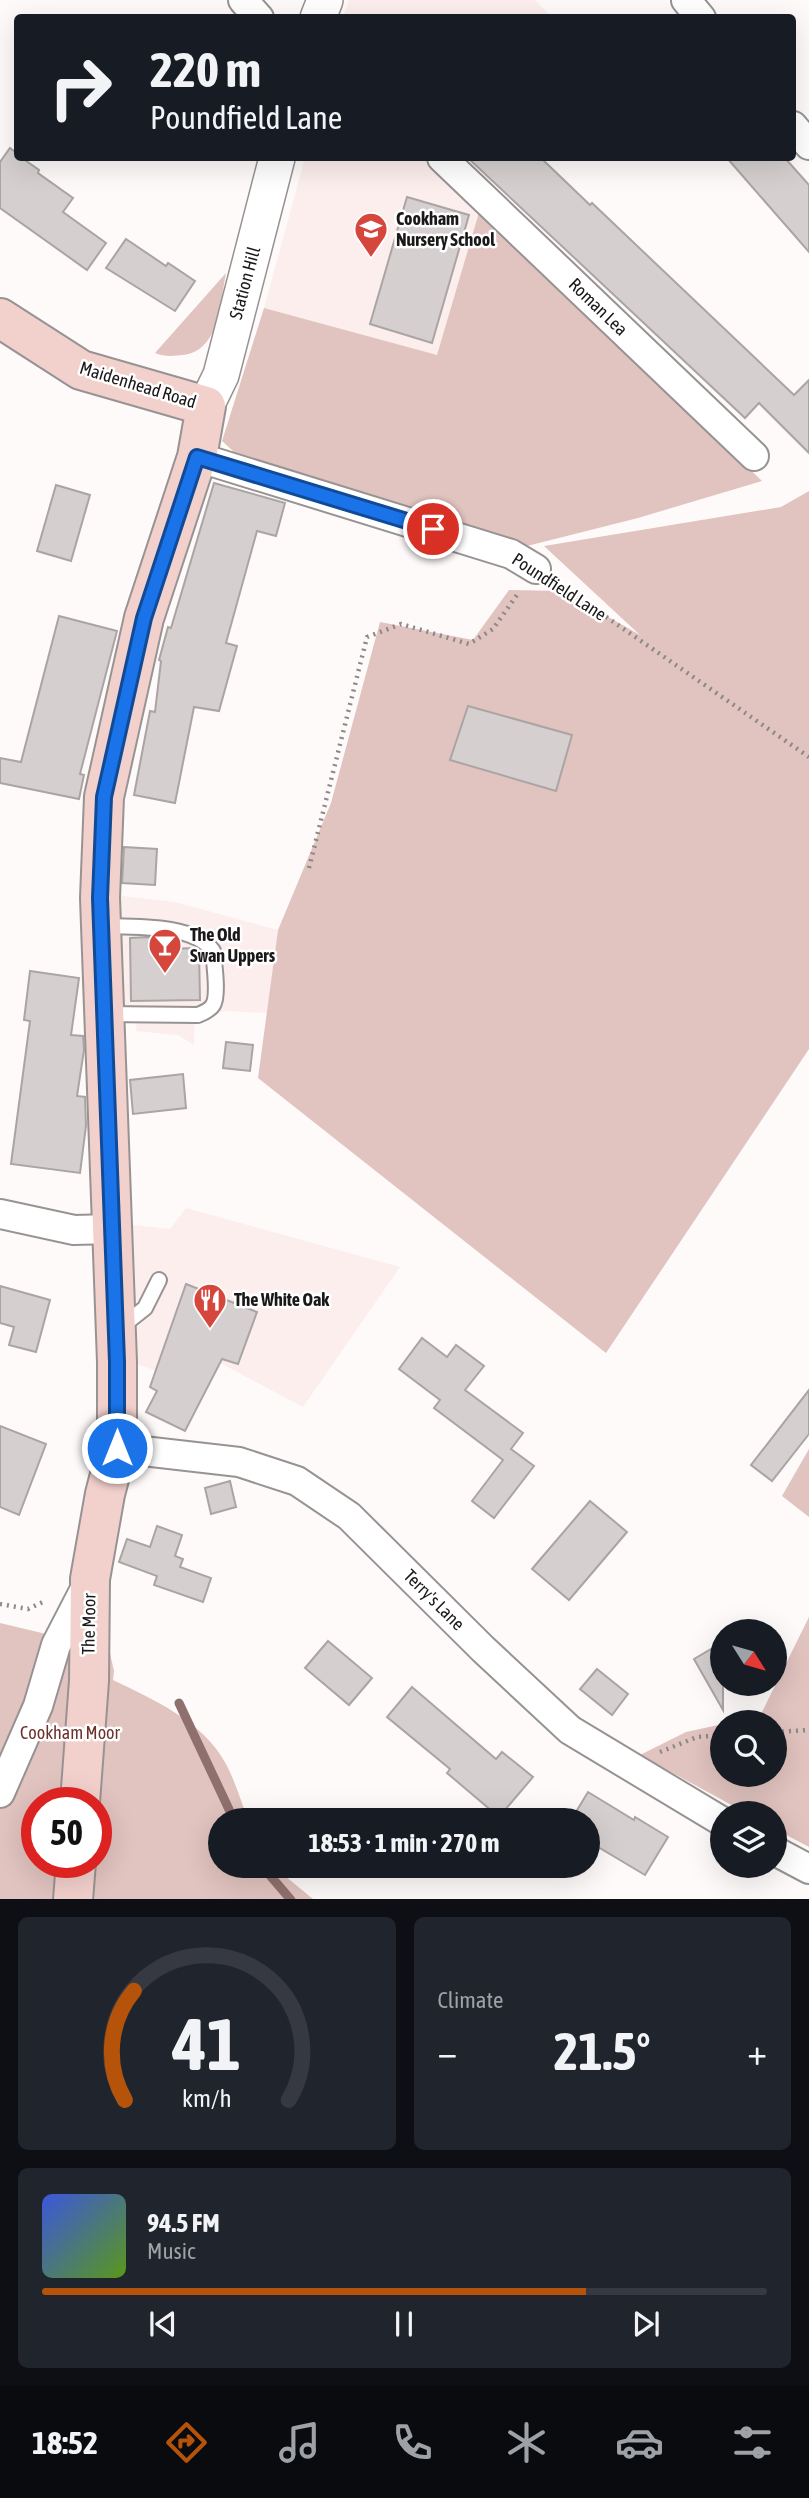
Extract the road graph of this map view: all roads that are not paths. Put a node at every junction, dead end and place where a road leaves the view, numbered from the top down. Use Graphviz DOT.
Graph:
graph roads {
  1 [pos="243,0"];
  2 [pos="686,0"];
  3 [pos="255,14"];
  4 [pos="698,14"];
  5 [pos="796,130"];
  6 [pos="809,145"];
  7 [pos="276,161"];
  8 [pos="445,161"];
  9 [pos="0,318"];
  10 [pos="206,406"];
  11 [pos="754,456"];
  12 [pos="197,457"];
  13 [pos="536,569"];
  14 [pos="101,926"];
  15 [pos="104,1014"];
  16 [pos="0,1214"];
  17 [pos="112,1229"];
  18 [pos="159,1280"];
  19 [pos="116,1331"];
  20 [pos="117,1448"];
  21 [pos="90,1579"];
  22 [pos="81,1787"];
  23 [pos="0,1793"];
  24 [pos="710,1814"];
  25 [pos="787,1857"];
  26 [pos="809,1869"];
  27 [pos="75,1878"];
  28 [pos="73,1899"];
  1 -- 3 [label="street"];
  2 -- 4 [label="street"];
  5 -- 6 [label="street"];
  7 -- 10 [label="street, Station Hill"];
  8 -- 11 [label="street, Roman Lea"];
  9 -- 10 [label="main road, Maidenhead Road"];
  10 -- 12 [label="main road, The Moor"];
  12 -- 13 [label="street, Poundfield Lane"];
  12 -- 14 [label="main road, The Moor"];
  14 -- 15 [label="main road, The Moor"];
  14 -- 15 [label="lane"];
  15 -- 17 [label="main road, The Moor"];
  16 -- 17 [label="street"];
  17 -- 19 [label="main road, The Moor"];
  18 -- 19 [label="lane"];
  19 -- 20 [label="main road, The Moor"];
  20 -- 21 [label="main road, The Moor"];
  20 -- 24 [label="street, Terry's Lane"];
  21 -- 22 [label="main road, The Moor"];
  21 -- 23 [label="street"];
  25 -- 26 [label="street"];
  27 -- 28 [label="main road"];
}
